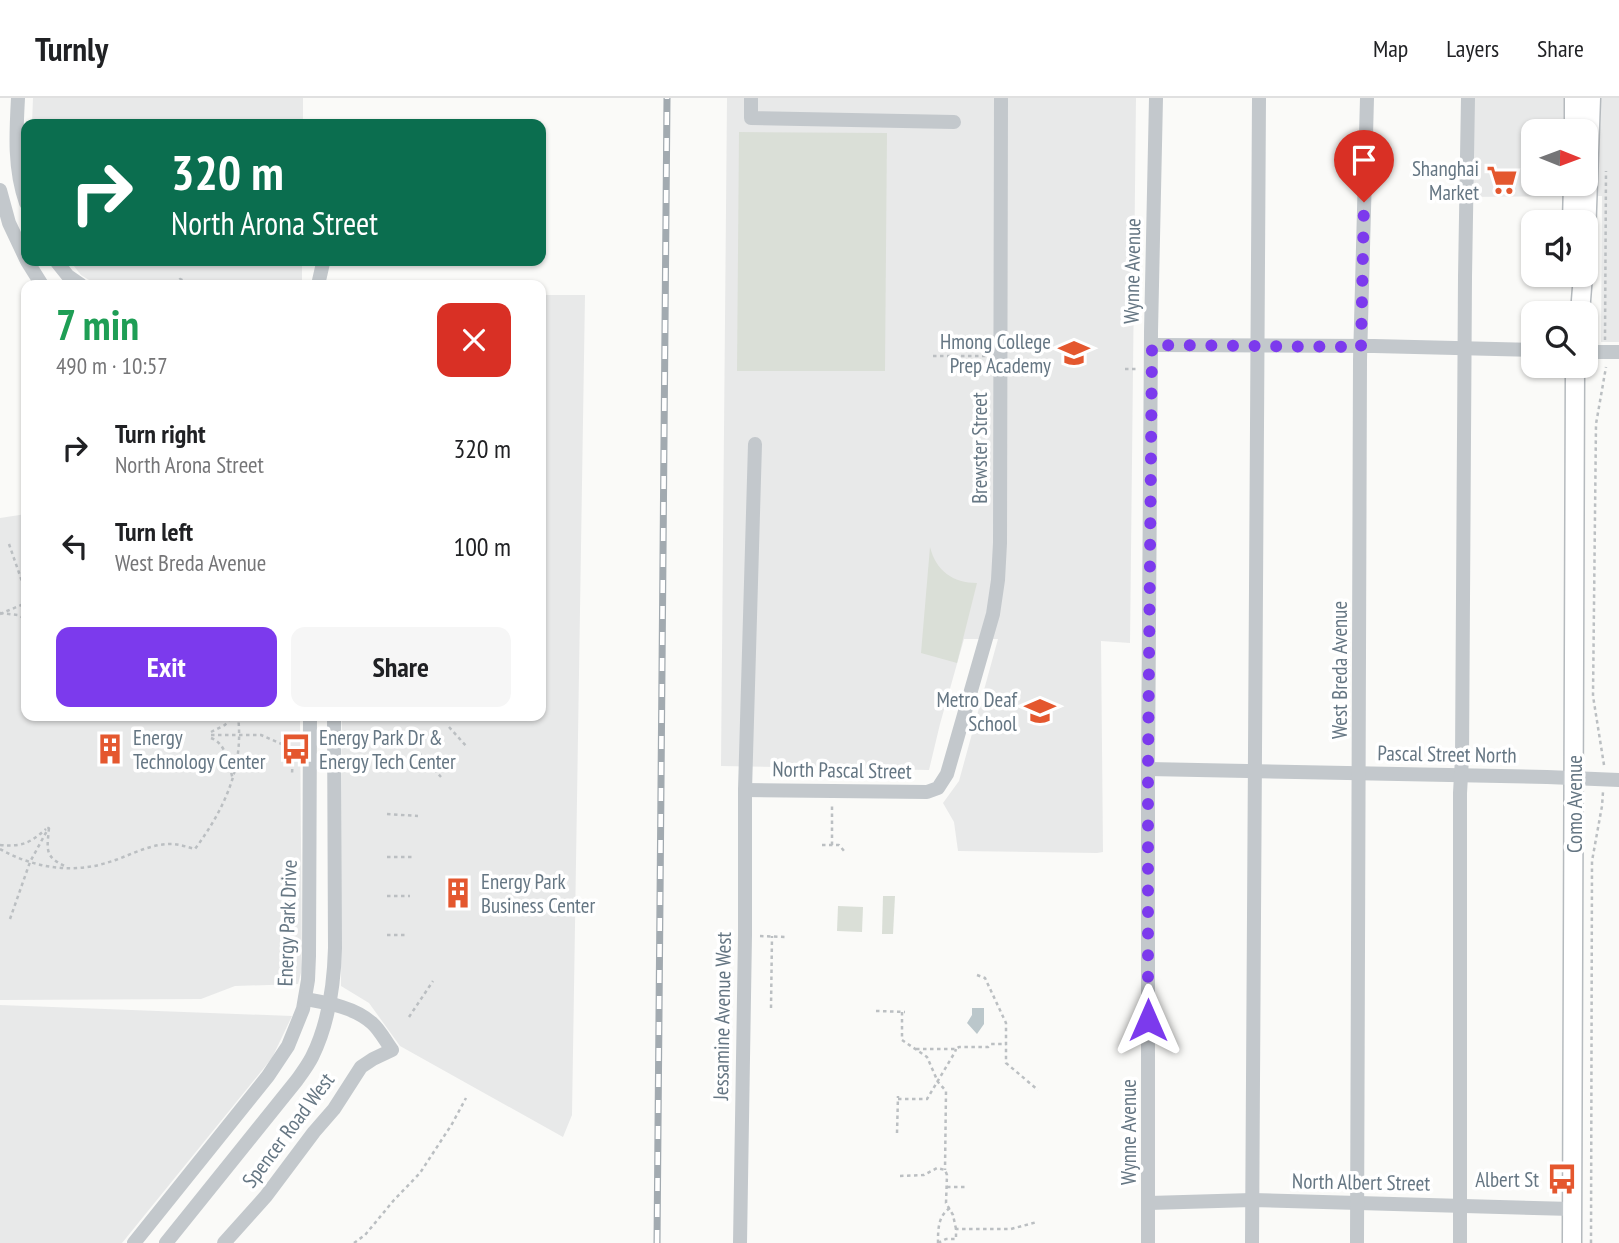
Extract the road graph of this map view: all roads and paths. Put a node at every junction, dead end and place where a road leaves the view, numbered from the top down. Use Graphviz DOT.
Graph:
graph roads {
  1 [pos="18,98"];
  2 [pos="751,98"];
  3 [pos="1001,98"];
  4 [pos="1156,98"];
  5 [pos="1259,98"];
  6 [pos="1367,98"];
  7 [pos="1468,98"];
  8 [pos="1574,98"];
  9 [pos="1591,98"];
  10 [pos="1574,119"];
  11 [pos="954,122"];
  12 [pos="1606,165"];
  13 [pos="21,185"];
  14 [pos="0,190"];
  15 [pos="1587,210"];
  16 [pos="21,248"];
  17 [pos="60,266"];
  18 [pos="74,280"];
  19 [pos="1605,332"];
  20 [pos="1152,345"];
  21 [pos="1257,345"];
  22 [pos="1361,347"];
  23 [pos="1465,349"];
  24 [pos="1521,350"];
  25 [pos="1598,352"];
  26 [pos="1619,352"];
  27 [pos="933,356"];
  28 [pos="980,356"];
  29 [pos="1606,368"];
  30 [pos="1125,369"];
  31 [pos="1145,370"];
  32 [pos="1575,378"];
  33 [pos="755,444"];
  34 [pos="9,544"];
  35 [pos="21,579"];
  36 [pos="21,605"];
  37 [pos="0,614"];
  38 [pos="21,616"];
  39 [pos="228,721"];
  40 [pos="238,721"];
  41 [pos="310,721"];
  42 [pos="334,721"];
  43 [pos="449,727"];
  44 [pos="211,735"];
  45 [pos="239,735"];
  46 [pos="467,747"];
  47 [pos="420,754"];
  48 [pos="1605,761"];
  49 [pos="1148,769"];
  50 [pos="1254,771"];
  51 [pos="1360,774"];
  52 [pos="292,775"];
  53 [pos="1461,775"];
  54 [pos="441,777"];
  55 [pos="233,779"];
  56 [pos="1574,779"];
  57 [pos="1619,780"];
  58 [pos="938,788"];
  59 [pos="745,790"];
  60 [pos="832,791"];
  61 [pos="1602,796"];
  62 [pos="387,814"];
  63 [pos="418,816"];
  64 [pos="49,827"];
  65 [pos="822,845"];
  66 [pos="832,845"];
  67 [pos="0,847"];
  68 [pos="845,852"];
  69 [pos="387,857"];
  70 [pos="413,857"];
  71 [pos="30,862"];
  72 [pos="77,869"];
  73 [pos="387,896"];
  74 [pos="410,896"];
  75 [pos="10,919"];
  76 [pos="387,935"];
  77 [pos="405,935"];
  78 [pos="745,936"];
  79 [pos="772,936"];
  80 [pos="785,937"];
  81 [pos="977,975"];
  82 [pos="433,981"];
  83 [pos="305,999"];
  84 [pos="330,1003"];
  85 [pos="771,1008"];
  86 [pos="876,1011"];
  87 [pos="409,1017"];
  88 [pos="1006,1028"];
  89 [pos="1012,1028"];
  90 [pos="1006,1044"];
  91 [pos="915,1049"];
  92 [pos="956,1049"];
  93 [pos="938,1082"];
  94 [pos="1038,1090"];
  95 [pos="466,1098"];
  96 [pos="897,1133"];
  97 [pos="945,1170"];
  98 [pos="900,1176"];
  99 [pos="947,1187"];
  100 [pos="968,1187"];
  101 [pos="1252,1200"];
  102 [pos="1149,1203"];
  103 [pos="1357,1203"];
  104 [pos="1461,1206"];
  105 [pos="950,1208"];
  106 [pos="1573,1209"];
  107 [pos="1037,1223"];
  108 [pos="956,1230"];
  109 [pos="134,1243"];
  110 [pos="166,1243"];
  111 [pos="224,1243"];
  112 [pos="354,1243"];
  113 [pos="740,1243"];
  114 [pos="938,1243"];
  115 [pos="1149,1243"];
  116 [pos="1252,1243"];
  117 [pos="1357,1243"];
  118 [pos="1460,1243"];
  119 [pos="1572,1243"];
  120 [pos="1591,1243"];
  1 -- 13 [label="street"];
  2 -- 11 [label="street"];
  3 -- 58 [label="street, Brewster Street"];
  4 -- 20 [label="street, Wynne Avenue"];
  5 -- 21 [label="street"];
  6 -- 22 [label="street, West Breda Avenue"];
  7 -- 23 [label="street"];
  8 -- 10 [label="main road"];
  9 -- 15 [label="main road"];
  12 -- 19 [label="path"];
  14 -- 16 [label="street"];
  17 -- 18 [label="street"];
  20 -- 21 [label="street"];
  20 -- 49 [label="street, Wynne Avenue"];
  21 -- 22 [label="street"];
  21 -- 50 [label="street"];
  22 -- 23 [label="street"];
  22 -- 51 [label="street, West Breda Avenue"];
  23 -- 24 [label="street"];
  23 -- 53 [label="street"];
  25 -- 26 [label="street"];
  27 -- 28 [label="path"];
  29 -- 48 [label="path"];
  30 -- 31 [label="path"];
  32 -- 56 [label="main road, Como Avenue"];
  33 -- 59 [label="street, Jessamine Avenue West"];
  34 -- 35 [label="path"];
  36 -- 37 [label="path"];
  37 -- 38 [label="path"];
  39 -- 44 [label="path"];
  40 -- 45 [label="path"];
  41 -- 83 [label="street, Energy Park Drive"];
  42 -- 84 [label="street"];
  43 -- 46 [label="path"];
  44 -- 45 [label="path"];
  44 -- 55 [label="path"];
  45 -- 52 [label="path"];
  45 -- 55 [label="path"];
  47 -- 54 [label="path"];
  49 -- 50 [label="street, Pascal Street North"];
  49 -- 102 [label="street, Wynne Avenue"];
  50 -- 51 [label="street, Pascal Street North"];
  50 -- 101 [label="street"];
  51 -- 53 [label="street, Pascal Street North"];
  51 -- 103 [label="street, West Breda Avenue"];
  53 -- 56 [label="street, Pascal Street North"];
  53 -- 104 [label="street"];
  55 -- 72 [label="path"];
  56 -- 57 [label="street, Pascal Street North"];
  56 -- 106 [label="main road, Como Avenue"];
  58 -- 60 [label="street, North Pascal Street"];
  59 -- 60 [label="street, North Pascal Street"];
  59 -- 78 [label="street, Jessamine Avenue West"];
  60 -- 66 [label="path"];
  61 -- 120 [label="path"];
  62 -- 63 [label="path"];
  64 -- 67 [label="path"];
  64 -- 71 [label="path"];
  64 -- 72 [label="path"];
  65 -- 66 [label="path"];
  66 -- 68 [label="path"];
  67 -- 71 [label="path"];
  69 -- 70 [label="path"];
  71 -- 72 [label="path"];
  71 -- 75 [label="path"];
  73 -- 74 [label="path"];
  76 -- 77 [label="path"];
  78 -- 79 [label="path"];
  78 -- 113 [label="street, Jessamine Avenue West"];
  79 -- 80 [label="path"];
  79 -- 85 [label="path"];
  81 -- 88 [label="path"];
  82 -- 87 [label="path"];
  83 -- 84 [label="street"];
  83 -- 109 [label="street, Energy Park Drive"];
  84 -- 110 [label="street"];
  84 -- 111 [label="street, Spencer Road West"];
  86 -- 91 [label="path"];
  88 -- 89 [label="path"];
  88 -- 90 [label="path"];
  90 -- 92 [label="path"];
  90 -- 94 [label="path"];
  91 -- 92 [label="path"];
  91 -- 93 [label="path"];
  92 -- 93 [label="path"];
  93 -- 96 [label="path"];
  93 -- 97 [label="path"];
  95 -- 112 [label="path"];
  97 -- 98 [label="path"];
  97 -- 99 [label="path"];
  99 -- 100 [label="path"];
  99 -- 105 [label="path"];
  101 -- 102 [label="street, North Albert Street"];
  101 -- 103 [label="street, North Albert Street"];
  101 -- 116 [label="street"];
  102 -- 115 [label="street, Wynne Avenue"];
  103 -- 104 [label="street, North Albert Street"];
  103 -- 117 [label="street, West Breda Avenue"];
  104 -- 106 [label="street, North Albert Street"];
  104 -- 118 [label="street"];
  105 -- 108 [label="path"];
  105 -- 114 [label="path"];
  106 -- 119 [label="main road, Como Avenue"];
  107 -- 108 [label="path"];
  108 -- 114 [label="path"];
}
